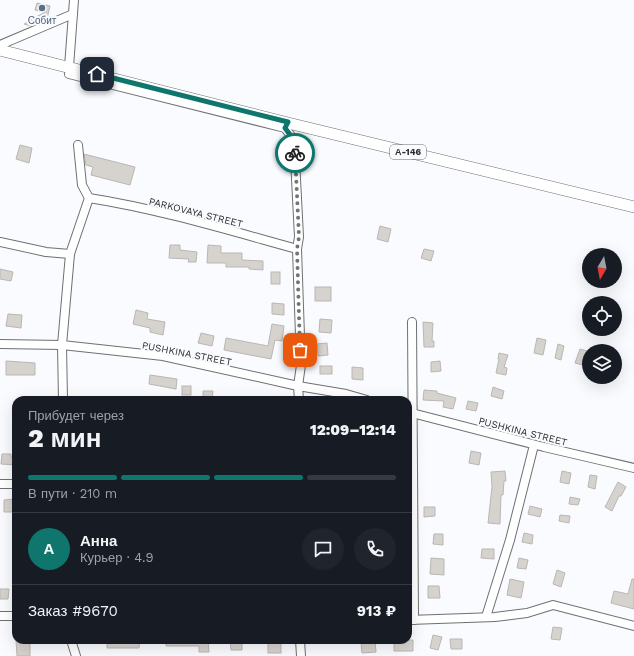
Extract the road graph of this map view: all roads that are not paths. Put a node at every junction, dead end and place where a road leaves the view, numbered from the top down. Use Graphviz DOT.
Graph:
graph roads {
  1 [pos="74,0"];
  2 [pos="73,14"];
  3 [pos="0,44"];
  4 [pos="0,50"];
  5 [pos="69,71"];
  6 [pos="286,125"];
  7 [pos="78,145"];
  8 [pos="89,198"];
  9 [pos="634,207"];
  10 [pos="0,242"];
  11 [pos="297,249"];
  12 [pos="70,254"];
  13 [pos="412,322"];
  14 [pos="0,344"];
  15 [pos="62,344"];
  16 [pos="298,386"];
  17 [pos="63,396"];
  18 [pos="299,396"];
  19 [pos="353,396"];
  20 [pos="410,396"];
  21 [pos="412,414"];
  22 [pos="534,444"];
  23 [pos="634,468"];
  24 [pos="0,484"];
  25 [pos="12,484"];
  26 [pos="0,616"];
  27 [pos="12,616"];
  28 [pos="486,617"];
  29 [pos="412,620"];
  30 [pos="634,626"];
  31 [pos="72,644"];
  32 [pos="300,644"];
  33 [pos="76,656"];
  34 [pos="301,656"];
  1 -- 2 [label="street"];
  2 -- 3 [label="street"];
  2 -- 5 [label="street"];
  4 -- 5 [label="highway, А-146"];
  5 -- 6 [label="street"];
  5 -- 6 [label="highway, А-146"];
  6 -- 9 [label="highway, А-146"];
  6 -- 11 [label="street"];
  7 -- 8 [label="street"];
  8 -- 11 [label="street, PARKOVAYA STREET"];
  8 -- 12 [label="street"];
  10 -- 12 [label="street"];
  11 -- 16 [label="street"];
  12 -- 15 [label="street"];
  13 -- 20 [label="street"];
  14 -- 15 [label="street, PUSHKINA STREET"];
  15 -- 16 [label="street, PUSHKINA STREET"];
  15 -- 17 [label="street"];
  16 -- 18 [label="street"];
  16 -- 19 [label="street, PUSHKINA STREET"];
  21 -- 22 [label="street, PUSHKINA STREET"];
  22 -- 23 [label="street, PUSHKINA STREET"];
  22 -- 28 [label="street"];
  24 -- 25 [label="street"];
  26 -- 27 [label="street"];
  28 -- 29 [label="street"];
  28 -- 30 [label="street"];
  31 -- 33 [label="street"];
  32 -- 34 [label="street"];
}
